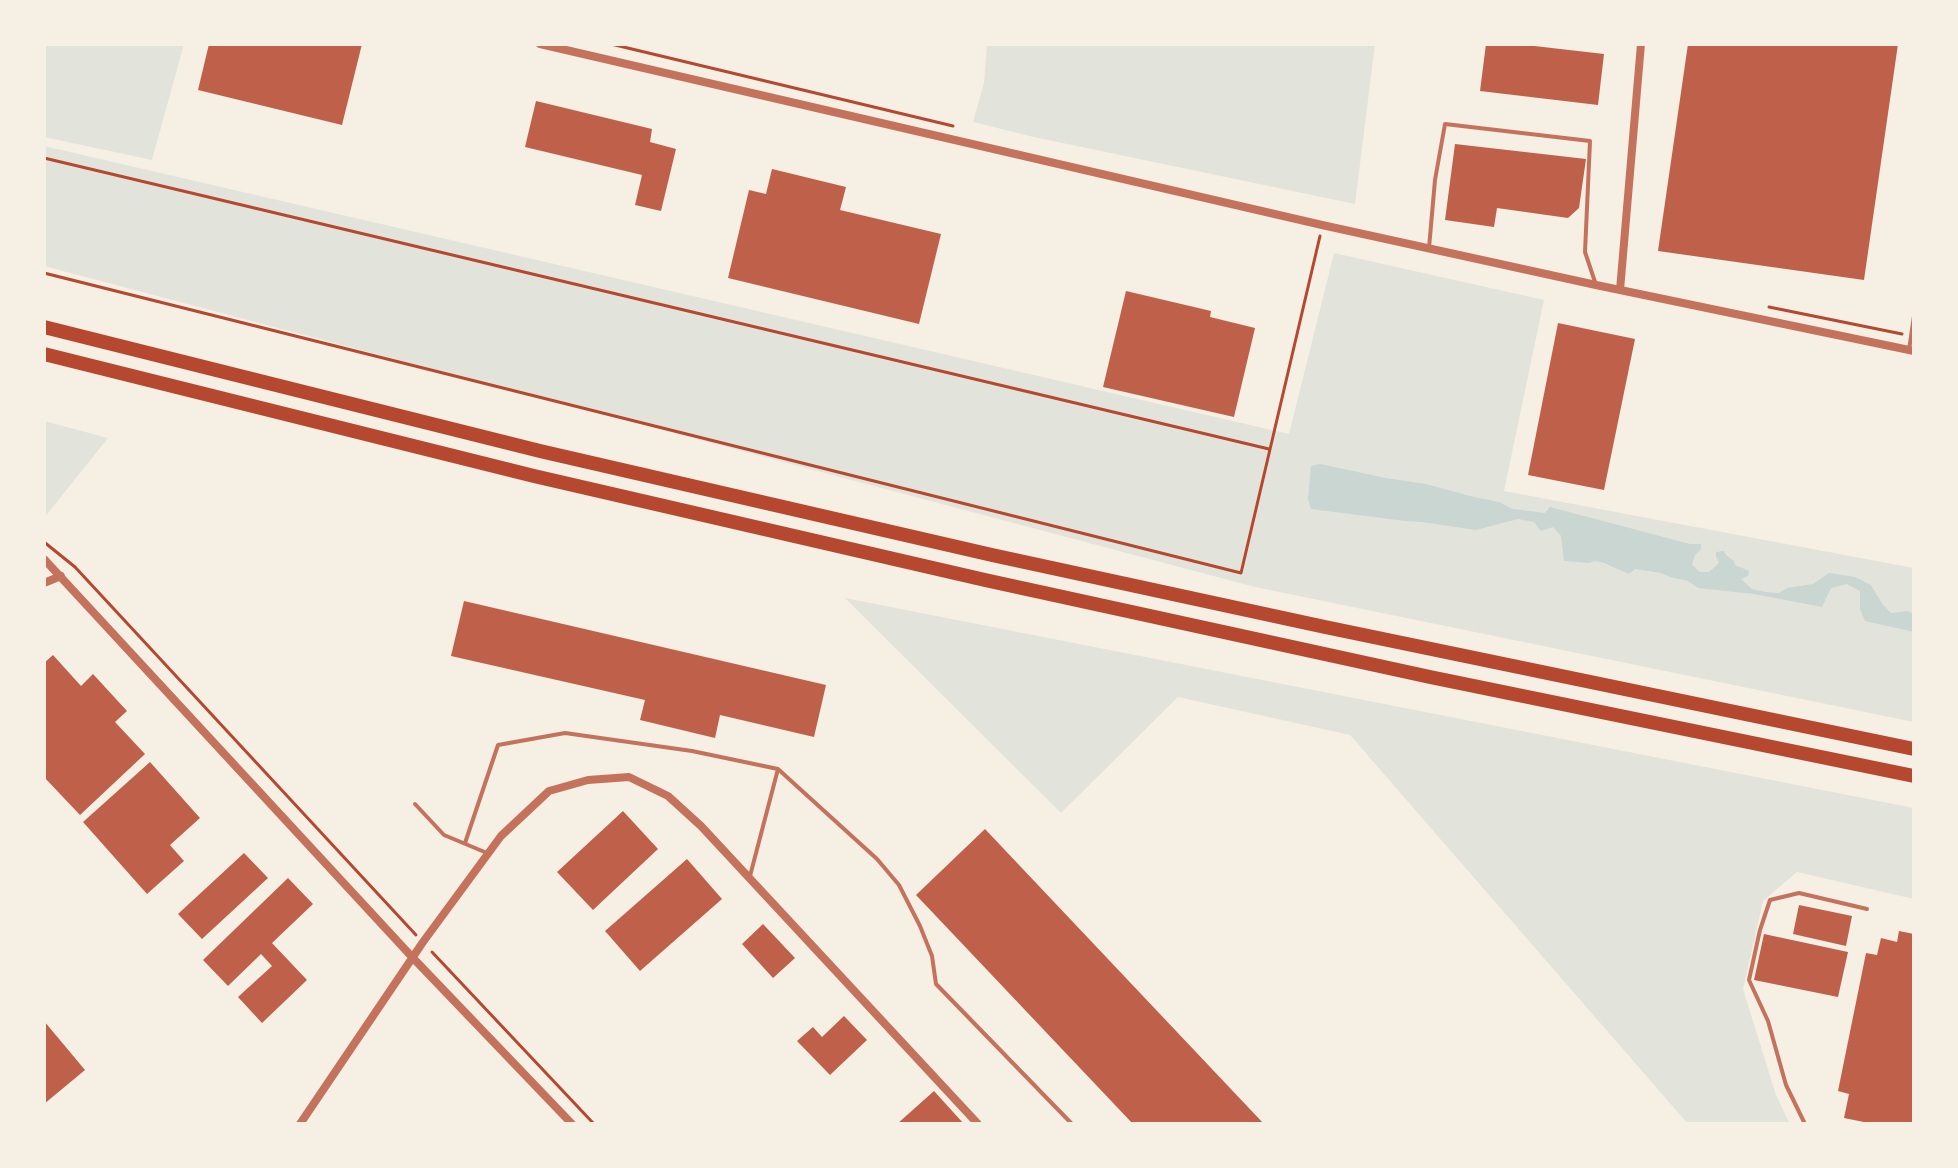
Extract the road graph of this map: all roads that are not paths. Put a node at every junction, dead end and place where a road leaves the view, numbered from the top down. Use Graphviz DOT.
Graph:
graph roads {
  1 [pos="540,44"];
  2 [pos="1641,44"];
  3 [pos="1429,248"];
  4 [pos="1596,285"];
  5 [pos="1620,290"];
  6 [pos="1914,316"];
  7 [pos="44,327"];
  8 [pos="1911,350"];
  9 [pos="44,354"];
  10 [pos="44,559"];
  11 [pos="61,576"];
  12 [pos="44,583"];
  13 [pos="1914,749"];
  14 [pos="778,769"];
  15 [pos="1914,776"];
  16 [pos="415,804"];
  17 [pos="465,843"];
  18 [pos="489,854"];
  19 [pos="750,878"];
  20 [pos="1867,909"];
  21 [pos="413,958"];
  22 [pos="300,1124"];
  23 [pos="572,1124"];
  24 [pos="978,1124"];
  25 [pos="1072,1124"];
  26 [pos="1805,1124"];
  1 -- 3 [label="street"];
  2 -- 5 [label="street"];
  3 -- 4 [label="street"];
  3 -- 4 [label="lane"];
  4 -- 5 [label="street"];
  5 -- 8 [label="street"];
  6 -- 8 [label="lane"];
  7 -- 13 [label="highway"];
  9 -- 15 [label="highway"];
  10 -- 11 [label="street"];
  11 -- 12 [label="street"];
  11 -- 21 [label="street"];
  14 -- 17 [label="lane"];
  14 -- 19 [label="lane"];
  14 -- 25 [label="lane"];
  16 -- 17 [label="lane"];
  17 -- 18 [label="lane"];
  18 -- 19 [label="street"];
  18 -- 21 [label="street"];
  19 -- 24 [label="street"];
  20 -- 26 [label="lane"];
  21 -- 22 [label="street"];
  21 -- 23 [label="street"];
}
